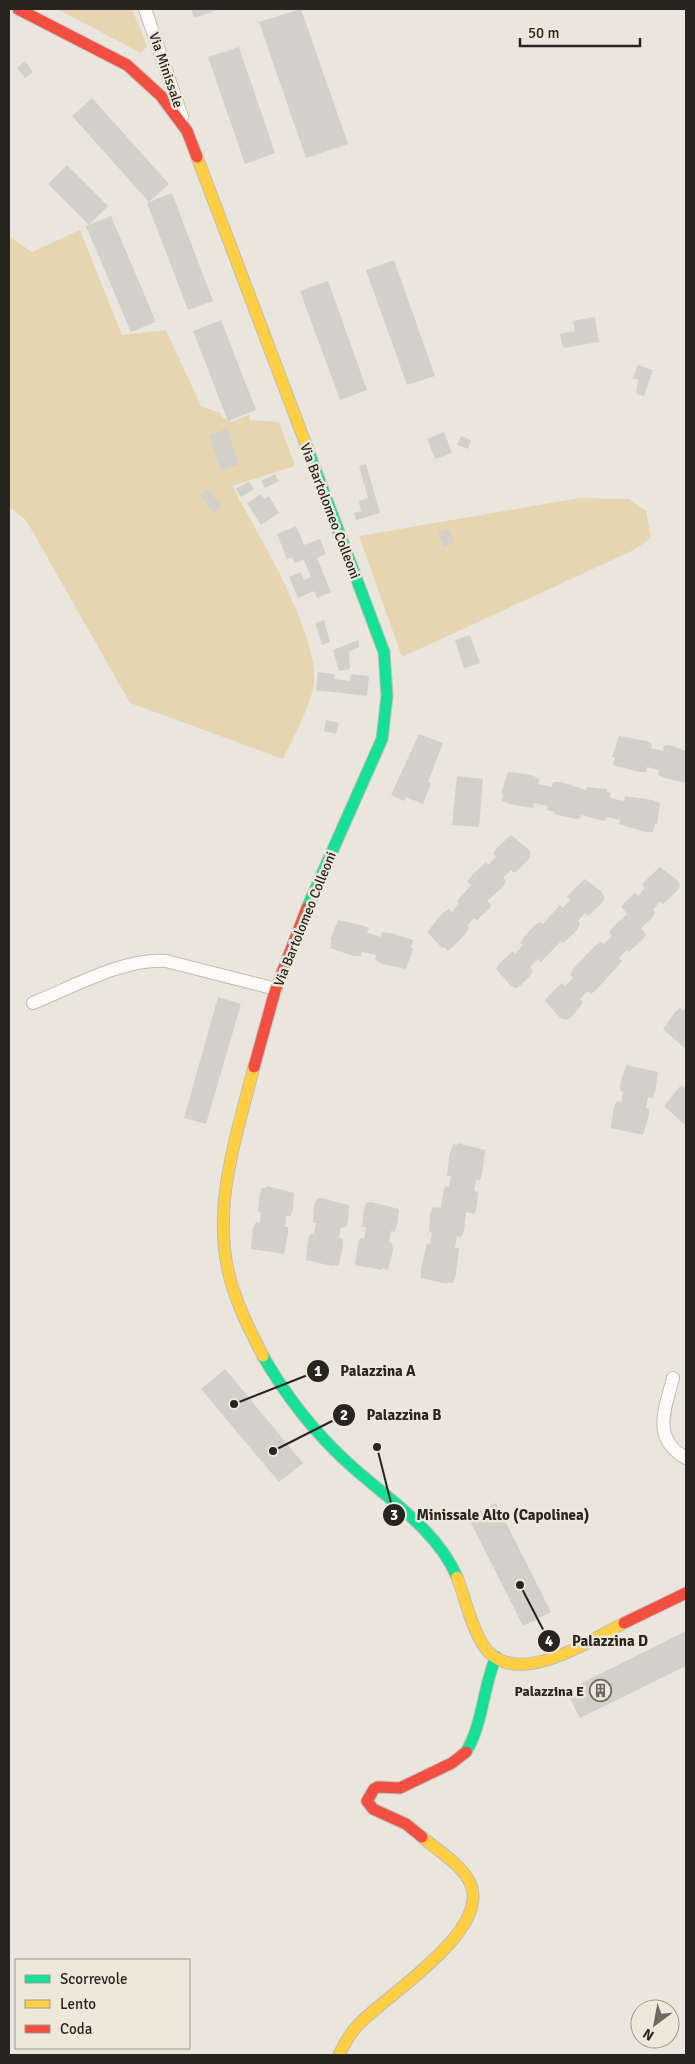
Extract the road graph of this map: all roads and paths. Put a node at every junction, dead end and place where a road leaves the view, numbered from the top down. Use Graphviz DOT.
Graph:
graph roads {
  1 [pos="145,9"];
  2 [pos="25,10"];
  3 [pos="187,131"];
  4 [pos="276,989"];
  5 [pos="33,1003"];
  6 [pos="673,1378"];
  7 [pos="686,1458"];
  8 [pos="686,1593"];
  9 [pos="496,1657"];
  10 [pos="339,2055"];
  1 -- 3 [label="street, Via Minissale"];
  2 -- 3 [label="street, Via Bartolomeo Colleoni"];
  3 -- 4 [label="street, Via Bartolomeo Colleoni"];
  4 -- 5 [label="street"];
  4 -- 9 [label="street, Via Bartolomeo Colleoni"];
  6 -- 7 [label="street"];
  8 -- 9 [label="street, Via Bartolomeo Colleoni"];
  9 -- 10 [label="street"];
}
